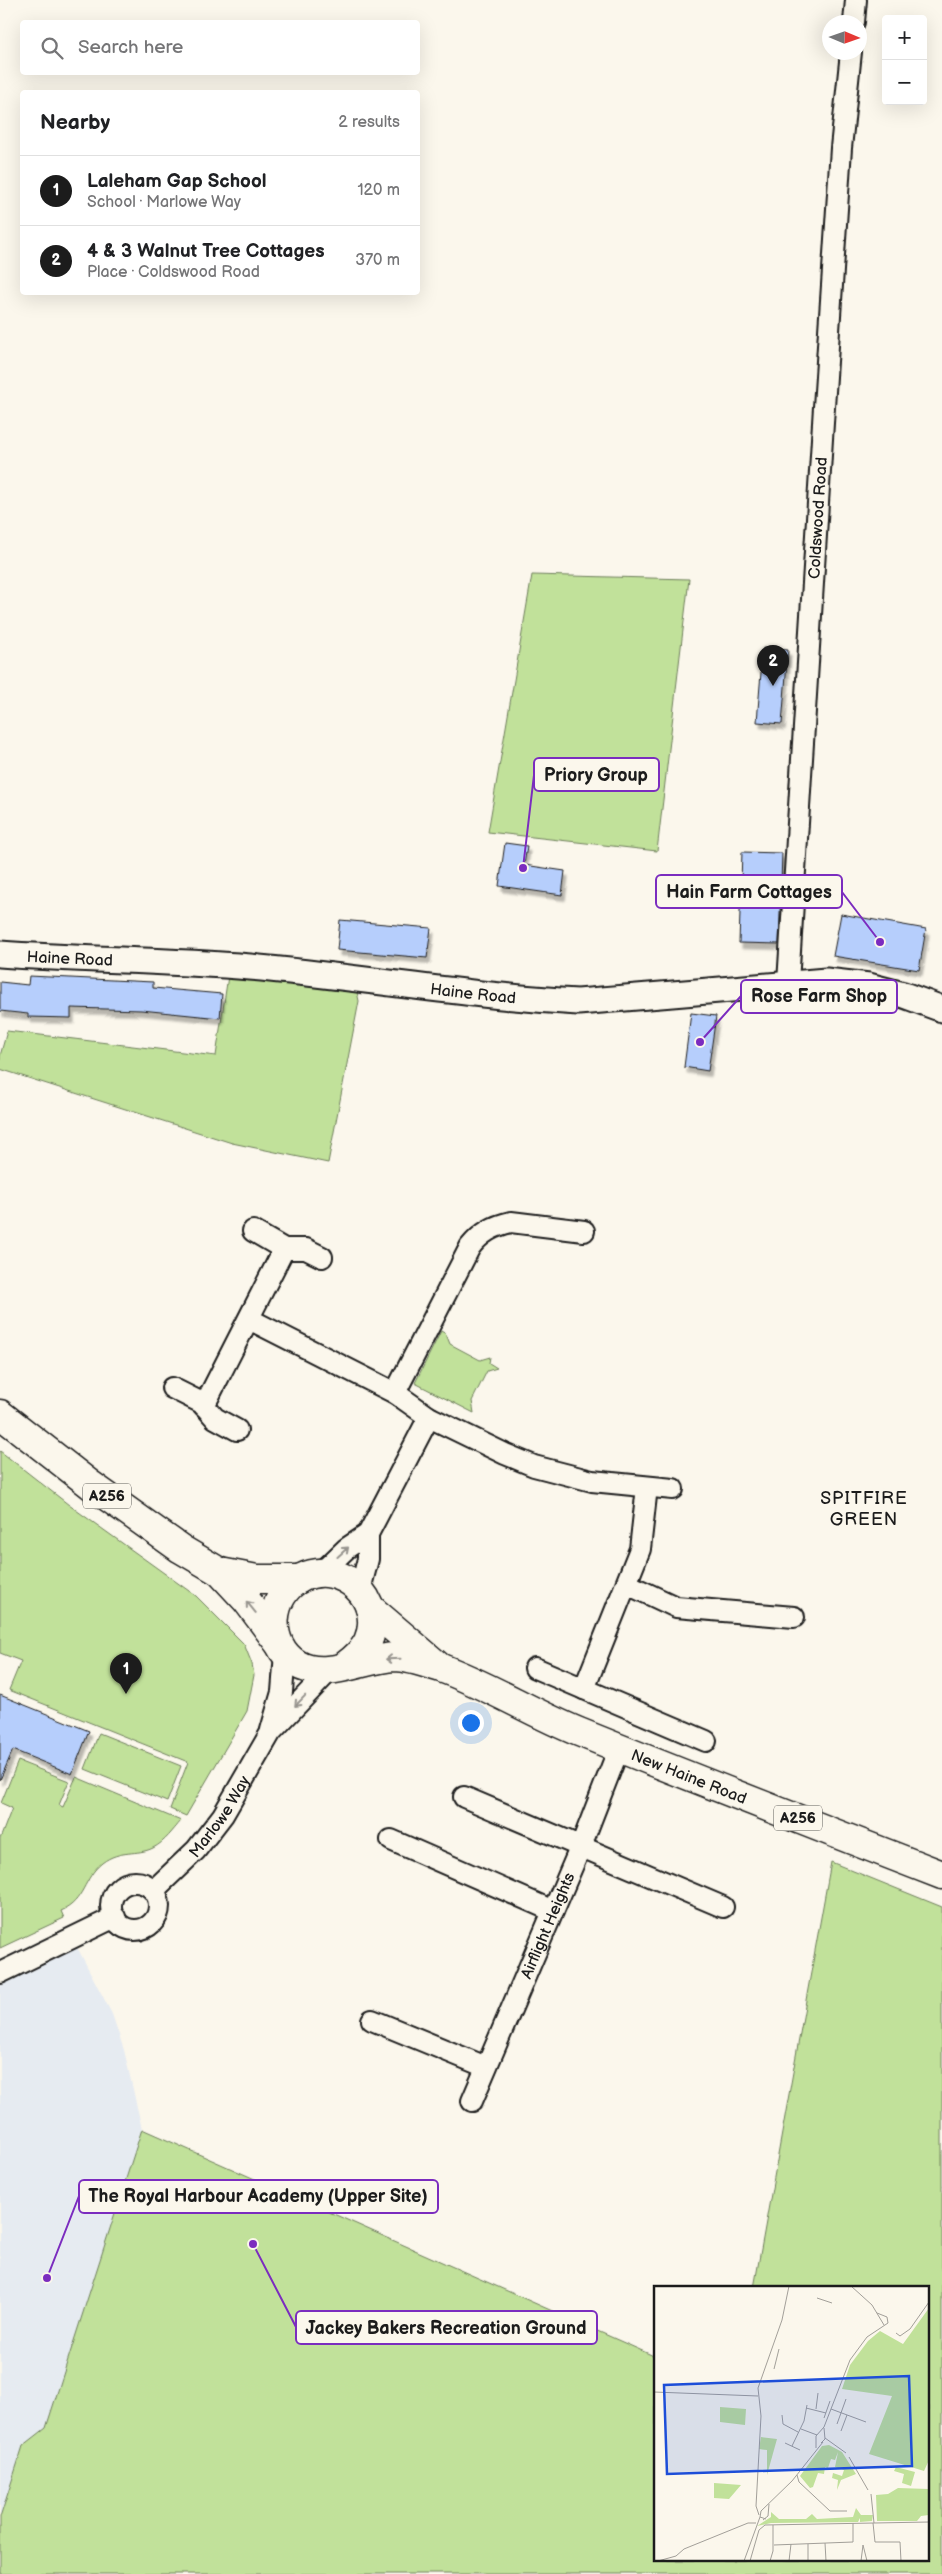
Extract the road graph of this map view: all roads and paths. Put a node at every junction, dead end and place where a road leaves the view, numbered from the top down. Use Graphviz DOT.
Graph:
graph roads {
  1 [pos="856,0"];
  2 [pos="855,15"];
  3 [pos="850,60"];
  4 [pos="0,954"];
  5 [pos="788,983"];
  6 [pos="942,1010"];
  7 [pos="253,1231"];
  8 [pos="584,1231"];
  9 [pos="284,1249"];
  10 [pos="322,1257"];
  11 [pos="249,1319"];
  12 [pos="172,1388"];
  13 [pos="395,1393"];
  14 [pos="204,1406"];
  15 [pos="0,1414"];
  16 [pos="429,1417"];
  17 [pos="237,1430"];
  18 [pos="648,1487"];
  19 [pos="673,1489"];
  20 [pos="368,1534"];
  21 [pos="220,1572"];
  22 [pos="310,1576"];
  23 [pos="627,1584"];
  24 [pos="365,1599"];
  25 [pos="794,1617"];
  26 [pos="282,1648"];
  27 [pos="338,1668"];
  28 [pos="441,1668"];
  29 [pos="535,1668"];
  30 [pos="584,1689"];
  31 [pos="271,1732"];
  32 [pos="706,1741"];
  33 [pos="619,1748"];
  34 [pos="464,1797"];
  35 [pos="392,1840"];
  36 [pos="581,1846"];
  37 [pos="942,1875"];
  38 [pos="154,1890"];
  39 [pos="724,1907"];
  40 [pos="553,1912"];
  41 [pos="115,1917"];
  42 [pos="0,1973"];
  43 [pos="372,2020"];
  44 [pos="486,2067"];
  45 [pos="472,2101"];
  1 -- 2 [label="street"];
  3 -- 5 [label="street, Coldswood Road"];
  4 -- 5 [label="street, Haine Road"];
  5 -- 6 [label="street, Haine Road"];
  7 -- 9 [label="street"];
  8 -- 13 [label="street"];
  9 -- 10 [label="street"];
  9 -- 11 [label="street"];
  11 -- 13 [label="street"];
  11 -- 14 [label="street"];
  12 -- 14 [label="street"];
  13 -- 16 [label="street"];
  14 -- 17 [label="street"];
  15 -- 21 [label="main road, New Haine Road / A256"];
  16 -- 18 [label="street"];
  16 -- 20 [label="street"];
  18 -- 19 [label="street"];
  18 -- 23 [label="street"];
  22 -- 20 [label="street, one-way"];
  20 -- 24 [label="street"];
  21 -- 22 [label="main road, New Haine Road / A256"];
  26 -- 21 [label="main road, New Haine Road / A256, one-way"];
  22 -- 24 [label="main road, New Haine Road"];
  22 -- 26 [label="main road"];
  23 -- 25 [label="street"];
  23 -- 30 [label="street"];
  24 -- 27 [label="main road"];
  24 -- 28 [label="main road, New Haine Road / A256"];
  26 -- 27 [label="main road, New Haine Road"];
  26 -- 31 [label="street, Marlowe Way"];
  28 -- 27 [label="main road, New Haine Road / A256, one-way"];
  27 -- 31 [label="street, Marlowe Way, one-way"];
  28 -- 33 [label="main road, New Haine Road / A256"];
  29 -- 30 [label="street"];
  30 -- 32 [label="street"];
  31 -- 38 [label="street, Marlowe Way"];
  33 -- 36 [label="street, Airflight Heights"];
  33 -- 37 [label="main road, New Haine Road / A256"];
  34 -- 36 [label="street"];
  35 -- 40 [label="street"];
  36 -- 39 [label="street"];
  36 -- 40 [label="street, Airflight Heights"];
  38 -- 41 [label="street"];
  38 -- 41 [label="street"];
  40 -- 44 [label="street, Airflight Heights"];
  41 -- 42 [label="street"];
  43 -- 44 [label="street"];
  44 -- 45 [label="street, Airflight Heights"];
}
